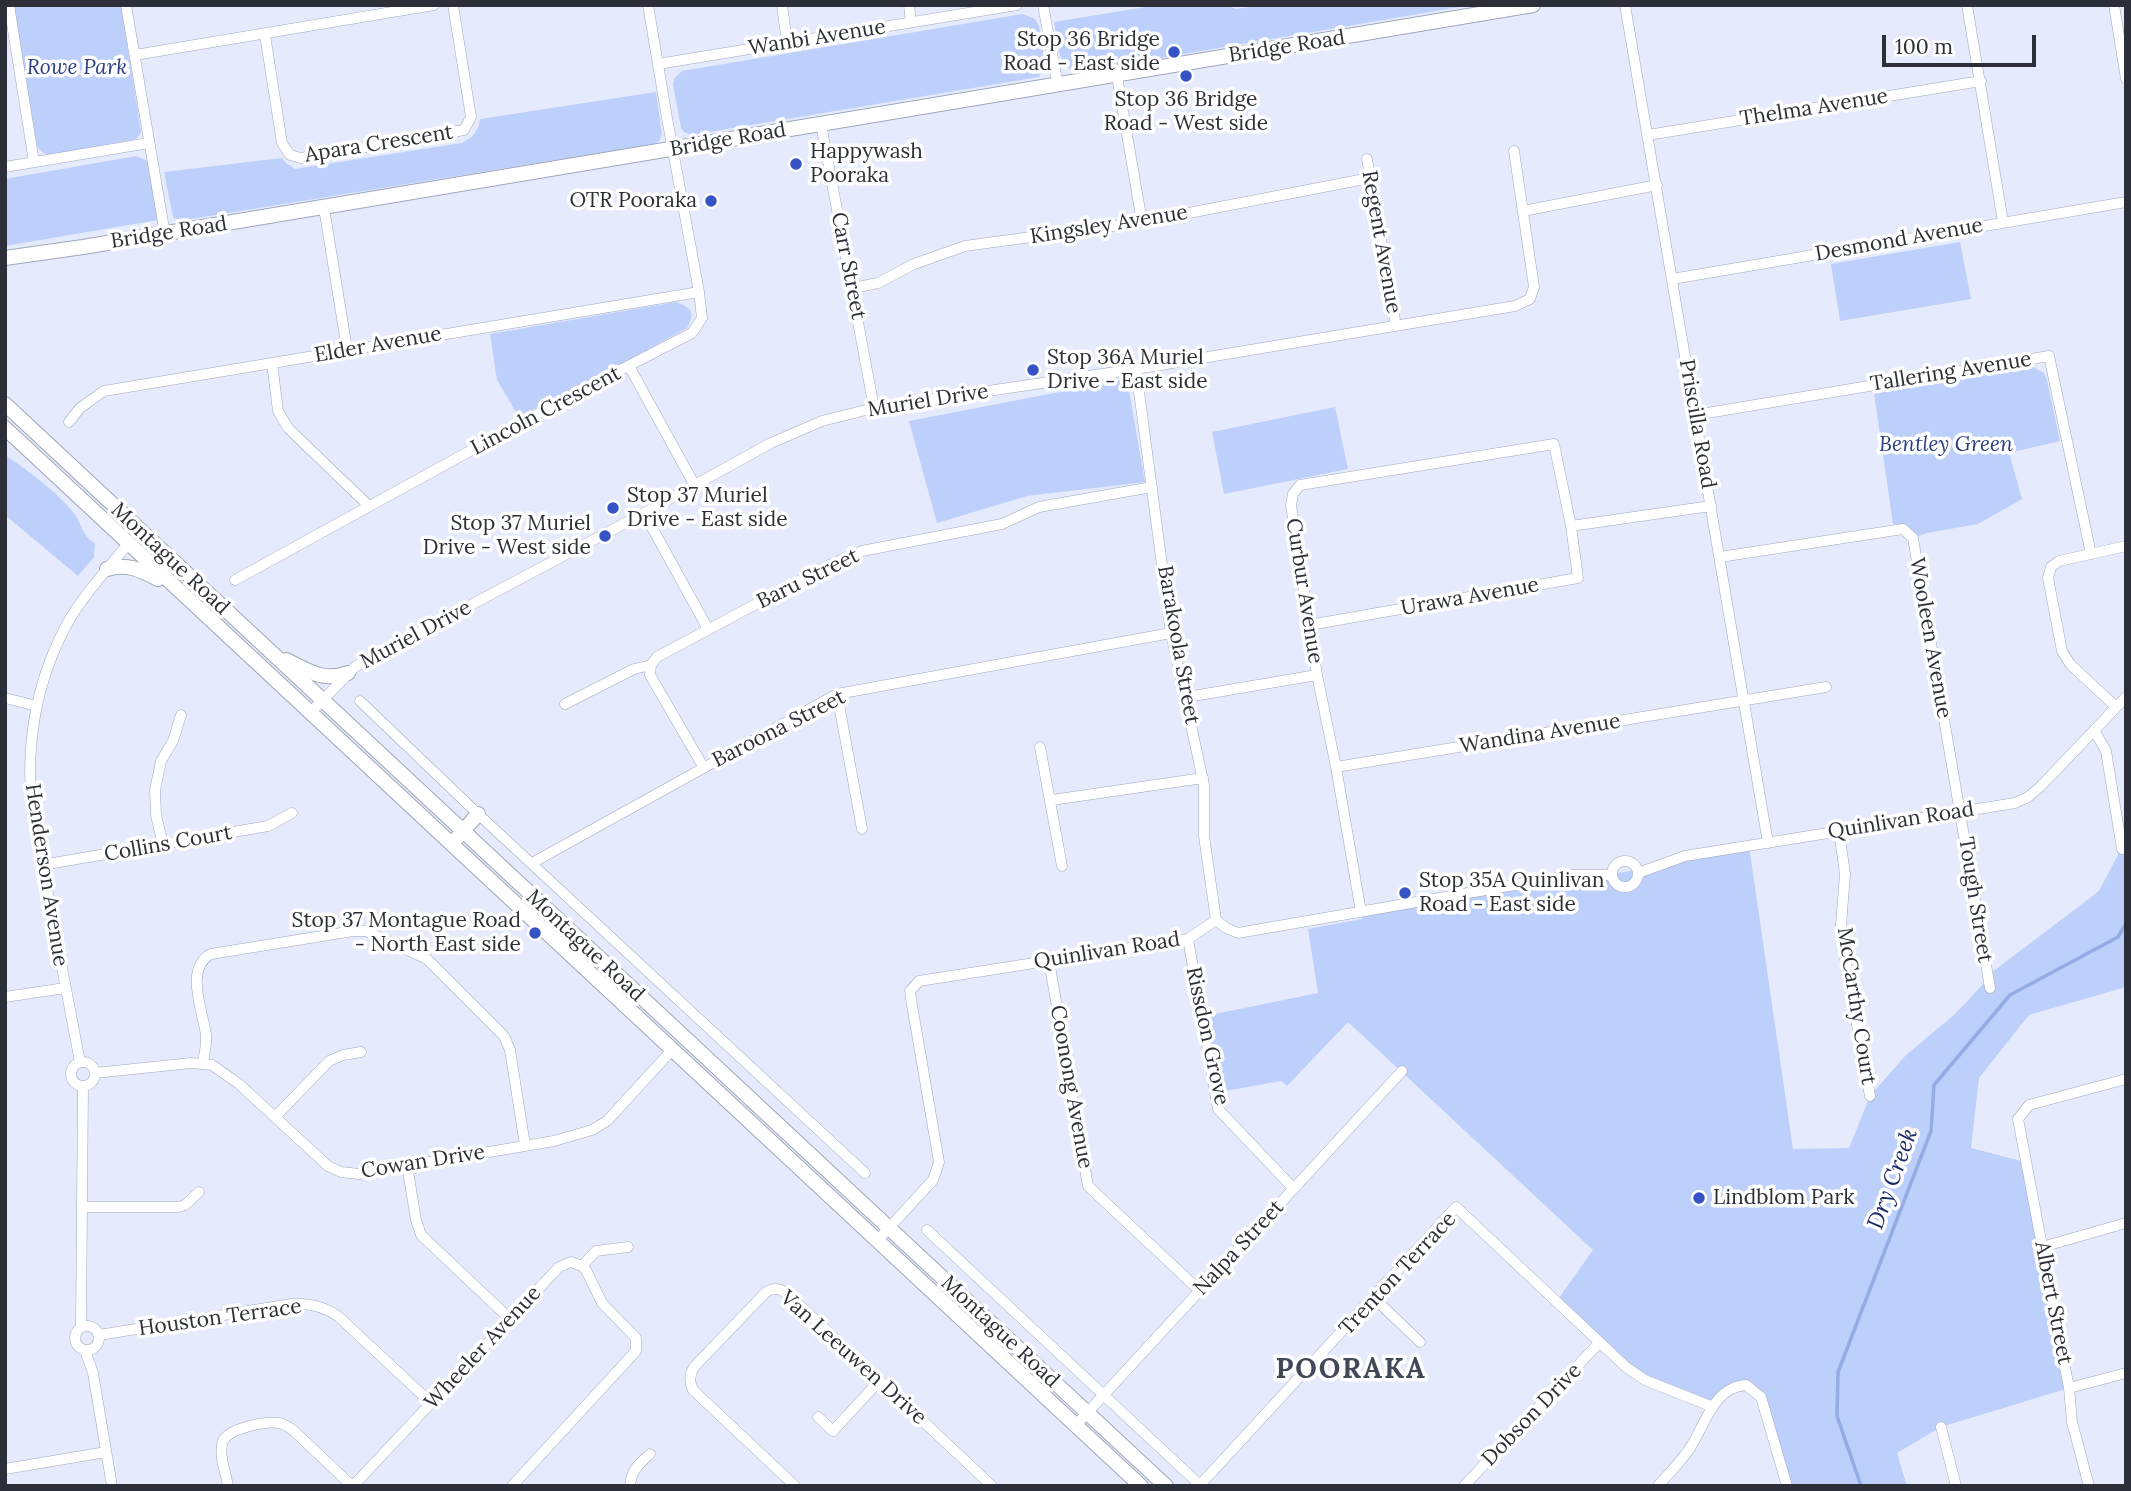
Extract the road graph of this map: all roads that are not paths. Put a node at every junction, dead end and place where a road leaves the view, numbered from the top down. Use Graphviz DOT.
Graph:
graph roads {
  1 [pos="9,5"];
  2 [pos="126,5"];
  3 [pos="433,5"];
  4 [pos="453,5"];
  5 [pos="648,5"];
  6 [pos="782,5"];
  7 [pos="909,5"];
  8 [pos="1017,5"];
  9 [pos="1043,5"];
  10 [pos="1533,5"];
  11 [pos="1625,5"];
  12 [pos="1967,5"];
  13 [pos="2114,5"];
  14 [pos="388,9"];
  15 [pos="912,22"];
  16 [pos="2122,30"];
  17 [pos="265,35"];
  18 [pos="787,43"];
  19 [pos="135,55"];
  20 [pos="658,64"];
  21 [pos="1117,76"];
  22 [pos="2126,79"];
  23 [pos="1981,81"];
  24 [pos="1058,86"];
  25 [pos="821,124"];
  26 [pos="1648,135"];
  27 [pos="149,143"];
  28 [pos="673,150"];
  29 [pos="1514,151"];
  30 [pos="1367,159"];
  31 [pos="34,162"];
  32 [pos="5,167"];
  33 [pos="1370,178"];
  34 [pos="1657,185"];
  35 [pos="2126,202"];
  36 [pos="324,208"];
  37 [pos="1523,211"];
  38 [pos="1142,222"];
  39 [pos="2003,222"];
  40 [pos="165,234"];
  41 [pos="5,258"];
  42 [pos="1672,279"];
  43 [pos="853,288"];
  44 [pos="699,292"];
  45 [pos="1396,326"];
  46 [pos="347,349"];
  47 [pos="272,363"];
  48 [pos="629,366"];
  49 [pos="1136,369"];
  50 [pos="5,404"];
  51 [pos="874,408"];
  52 [pos="1695,415"];
  53 [pos="69,422"];
  54 [pos="5,428"];
  55 [pos="694,484"];
  56 [pos="1152,487"];
  57 [pos="369,506"];
  58 [pos="1711,506"];
  59 [pos="644,513"];
  60 [pos="1571,526"];
  61 [pos="139,530"];
  62 [pos="128,544"];
  63 [pos="2126,546"];
  64 [pos="2091,554"];
  65 [pos="1720,557"];
  66 [pos="107,569"];
  67 [pos="234,580"];
  68 [pos="175,587"];
  69 [pos="1309,625"];
  70 [pos="708,629"];
  71 [pos="1171,633"];
  72 [pos="270,651"];
  73 [pos="651,665"];
  74 [pos="348,673"];
  75 [pos="1317,675"];
  76 [pos="1826,687"];
  77 [pos="838,694"];
  78 [pos="1186,697"];
  79 [pos="2126,697"];
  80 [pos="5,698"];
  81 [pos="322,699"];
  82 [pos="1744,700"];
  83 [pos="360,701"];
  84 [pos="565,704"];
  85 [pos="37,706"];
  86 [pos="2116,707"];
  87 [pos="310,713"];
  88 [pos="181,715"];
  89 [pos="2094,730"];
  90 [pos="1041,747"];
  91 [pos="1336,767"];
  92 [pos="704,768"];
  93 [pos="1203,778"];
  94 [pos="1052,800"];
  95 [pos="1961,811"];
  96 [pos="292,813"];
  97 [pos="478,814"];
  98 [pos="862,828"];
  99 [pos="462,831"];
  100 [pos="1839,831"];
  101 [pos="1768,843"];
  102 [pos="163,845"];
  103 [pos="451,845"];
  104 [pos="2122,849"];
  105 [pos="531,863"];
  106 [pos="42,865"];
  107 [pos="1062,866"];
  108 [pos="1638,873"];
  109 [pos="1612,875"];
  110 [pos="1361,912"];
  111 [pos="1216,920"];
  112 [pos="1188,939"];
  113 [pos="1049,961"];
  114 [pos="65,988"];
  115 [pos="1990,988"];
  116 [pos="5,997"];
  117 [pos="684,1038"];
  118 [pos="672,1050"];
  119 [pos="360,1052"];
  120 [pos="80,1062"];
  121 [pos="203,1063"];
  122 [pos="1402,1071"];
  123 [pos="95,1073"];
  124 [pos="2126,1079"];
  125 [pos="83,1087"];
  126 [pos="1870,1097"];
  127 [pos="275,1117"];
  128 [pos="525,1145"];
  129 [pos="407,1166"];
  130 [pos="865,1173"];
  131 [pos="1294,1189"];
  132 [pos="199,1192"];
  133 [pos="82,1207"];
  134 [pos="2126,1223"];
  135 [pos="888,1228"];
  136 [pos="927,1230"];
  137 [pos="877,1241"];
  138 [pos="628,1247"];
  139 [pos="2042,1247"];
  140 [pos="582,1266"];
  141 [pos="1200,1291"];
  142 [pos="1374,1298"];
  143 [pos="510,1319"];
  144 [pos="85,1327"];
  145 [pos="99,1335"];
  146 [pos="1420,1342"];
  147 [pos="1599,1343"];
  148 [pos="90,1349"];
  149 [pos="2126,1373"];
  150 [pos="880,1380"];
  151 [pos="2069,1388"];
  152 [pos="1104,1395"];
  153 [pos="431,1403"];
  154 [pos="1713,1407"];
  155 [pos="1087,1413"];
  156 [pos="818,1418"];
  157 [pos="1076,1425"];
  158 [pos="1941,1427"];
  159 [pos="106,1452"];
  160 [pos="650,1454"];
  161 [pos="5,1469"];
  162 [pos="788,1483"];
  163 [pos="1201,1485"];
  164 [pos="112,1486"];
  165 [pos="228,1486"];
  166 [pos="352,1486"];
  167 [pos="512,1486"];
  168 [pos="630,1486"];
  169 [pos="992,1486"];
  170 [pos="1141,1486"];
  171 [pos="1166,1486"];
  172 [pos="1464,1486"];
  173 [pos="1658,1486"];
  174 [pos="1787,1486"];
  175 [pos="1956,1486"];
  176 [pos="2089,1486"];
  1 -- 31 [label="street"];
  2 -- 19 [label="street"];
  3 -- 14 [label="street"];
  4 -- 17 [label="street, Apara Crescent"];
  5 -- 20 [label="street, Lincoln Crescent"];
  6 -- 18 [label="street"];
  7 -- 15 [label="street"];
  8 -- 15 [label="street, Wanbi Avenue"];
  9 -- 24 [label="street"];
  10 -- 21 [label="main road, Bridge Road"];
  11 -- 26 [label="street, Priscilla Road"];
  12 -- 23 [label="street"];
  13 -- 16 [label="street"];
  14 -- 17 [label="street"];
  15 -- 18 [label="street, Wanbi Avenue"];
  16 -- 22 [label="street"];
  17 -- 19 [label="street"];
  18 -- 20 [label="street, Wanbi Avenue"];
  19 -- 27 [label="street"];
  20 -- 28 [label="street, Lincoln Crescent"];
  21 -- 24 [label="main road, Bridge Road"];
  21 -- 38 [label="street"];
  23 -- 26 [label="street, Thelma Avenue"];
  23 -- 39 [label="street"];
  24 -- 25 [label="main road, Bridge Road"];
  25 -- 28 [label="main road, Bridge Road"];
  25 -- 43 [label="street, Carr Street"];
  26 -- 34 [label="street, Priscilla Road"];
  27 -- 31 [label="street"];
  27 -- 40 [label="street"];
  28 -- 36 [label="main road, Bridge Road"];
  28 -- 44 [label="street, Lincoln Crescent"];
  29 -- 37 [label="street, Muriel Drive"];
  30 -- 33 [label="street, Regent Avenue"];
  31 -- 32 [label="street"];
  33 -- 38 [label="street, Kingsley Avenue"];
  33 -- 45 [label="street, Regent Avenue"];
  34 -- 37 [label="street"];
  34 -- 42 [label="street, Priscilla Road"];
  35 -- 39 [label="street, Desmond Avenue"];
  36 -- 40 [label="main road, Bridge Road"];
  36 -- 46 [label="street"];
  37 -- 45 [label="street, Muriel Drive"];
  38 -- 43 [label="street, Kingsley Avenue"];
  39 -- 42 [label="street, Desmond Avenue"];
  40 -- 41 [label="main road, Bridge Road"];
  42 -- 52 [label="street, Priscilla Road"];
  43 -- 51 [label="street, Carr Street"];
  44 -- 46 [label="street, Elder Avenue"];
  44 -- 48 [label="street, Lincoln Crescent"];
  45 -- 49 [label="street, Muriel Drive"];
  46 -- 47 [label="street, Elder Avenue"];
  47 -- 53 [label="street, Elder Avenue"];
  47 -- 57 [label="street"];
  48 -- 55 [label="street"];
  48 -- 57 [label="street, Lincoln Crescent"];
  49 -- 51 [label="street, Muriel Drive"];
  49 -- 56 [label="street, Barakoola Street"];
  50 -- 61 [label="main road, Montague Road"];
  51 -- 55 [label="street, Muriel Drive"];
  52 -- 58 [label="street, Priscilla Road"];
  52 -- 64 [label="street, Tallering Avenue"];
  54 -- 62 [label="main road, Montague Road"];
  55 -- 59 [label="street, Muriel Drive"];
  56 -- 70 [label="street, Baru Street"];
  56 -- 71 [label="street, Barakoola Street"];
  57 -- 67 [label="street, Lincoln Crescent"];
  58 -- 60 [label="street"];
  58 -- 65 [label="street, Priscilla Road"];
  59 -- 70 [label="street"];
  59 -- 74 [label="street, Muriel Drive"];
  60 -- 69 [label="street, Urawa Avenue"];
  60 -- 69 [label="street, Curbur Avenue"];
  61 -- 62 [label="main road"];
  61 -- 72 [label="main road, Montague Road"];
  62 -- 66 [label="street, Henderson Avenue"];
  62 -- 68 [label="main road, Montague Road"];
  63 -- 64 [label="street"];
  64 -- 86 [label="street"];
  65 -- 82 [label="street, Priscilla Road"];
  65 -- 95 [label="street, Wooleen Avenue"];
  66 -- 68 [label="main road"];
  66 -- 85 [label="street, Henderson Avenue"];
  68 -- 87 [label="main road, Montague Road"];
  69 -- 75 [label="street, Curbur Avenue"];
  70 -- 73 [label="street, Baru Street"];
  71 -- 77 [label="street, Baroona Street"];
  71 -- 78 [label="street, Barakoola Street"];
  72 -- 74 [label="main road"];
  72 -- 81 [label="main road, Montague Road"];
  73 -- 84 [label="street, Baru Street"];
  73 -- 92 [label="street"];
  74 -- 81 [label="street, Muriel Drive"];
  75 -- 78 [label="street"];
  75 -- 91 [label="street, Curbur Avenue"];
  76 -- 82 [label="street, Wandina Avenue"];
  77 -- 92 [label="street, Baroona Street"];
  77 -- 98 [label="street"];
  78 -- 93 [label="street, Barakoola Street"];
  79 -- 86 [label="street, Quinlivan Road"];
  80 -- 85 [label="street"];
  81 -- 87 [label="street, Muriel Drive"];
  81 -- 99 [label="main road, Montague Road"];
  82 -- 91 [label="street, Wandina Avenue"];
  82 -- 101 [label="street, Priscilla Road"];
  83 -- 97 [label="street"];
  85 -- 106 [label="street, Henderson Avenue"];
  86 -- 89 [label="street, Quinlivan Road"];
  87 -- 103 [label="main road, Montague Road"];
  88 -- 102 [label="street"];
  89 -- 95 [label="street, Quinlivan Road"];
  89 -- 104 [label="street"];
  90 -- 94 [label="street"];
  91 -- 110 [label="street, Curbur Avenue"];
  92 -- 105 [label="street, Baroona Street"];
  93 -- 94 [label="street"];
  93 -- 111 [label="street, Barakoola Street"];
  94 -- 107 [label="street"];
  95 -- 100 [label="street, Quinlivan Road"];
  95 -- 115 [label="street, Tough Street"];
  96 -- 102 [label="street, Collins Court"];
  97 -- 99 [label="main road"];
  97 -- 105 [label="street"];
  99 -- 103 [label="main road"];
  99 -- 117 [label="main road, Montague Road"];
  100 -- 101 [label="street, Quinlivan Road"];
  100 -- 126 [label="street, McCarthy Court"];
  101 -- 108 [label="street, Quinlivan Road"];
  102 -- 106 [label="street, Collins Court"];
  103 -- 118 [label="main road, Montague Road"];
  105 -- 130 [label="street"];
  106 -- 114 [label="street, Henderson Avenue"];
  108 -- 109 [label="street"];
  108 -- 109 [label="street"];
  109 -- 110 [label="street"];
  110 -- 111 [label="street"];
  111 -- 112 [label="street, Quinlivan Road"];
  112 -- 113 [label="street, Quinlivan Road"];
  112 -- 131 [label="street, Rissdon Grove"];
  113 -- 135 [label="street, Quinlivan Road"];
  113 -- 141 [label="street, Coonong Avenue"];
  114 -- 116 [label="street"];
  114 -- 120 [label="street, Henderson Avenue"];
  117 -- 118 [label="main road"];
  117 -- 135 [label="main road, Montague Road"];
  118 -- 128 [label="street, Cowan Drive"];
  118 -- 137 [label="main road, Montague Road"];
  119 -- 127 [label="street"];
  120 -- 123 [label="street"];
  120 -- 125 [label="street"];
  121 -- 123 [label="street"];
  121 -- 127 [label="street, Cowan Drive"];
  121 -- 128 [label="street"];
  122 -- 131 [label="street, Nalpa Street"];
  123 -- 125 [label="street"];
  124 -- 139 [label="street, Albert Street"];
  125 -- 133 [label="street"];
  127 -- 129 [label="street, Cowan Drive"];
  128 -- 129 [label="street, Cowan Drive"];
  129 -- 143 [label="street"];
  131 -- 141 [label="street, Nalpa Street"];
  132 -- 133 [label="street"];
  133 -- 144 [label="street"];
  134 -- 139 [label="street"];
  135 -- 137 [label="street, Quinlivan Road"];
  135 -- 155 [label="main road, Montague Road"];
  136 -- 152 [label="street"];
  137 -- 157 [label="main road, Montague Road"];
  138 -- 140 [label="street, Wheeler Avenue"];
  139 -- 151 [label="street, Albert Street"];
  140 -- 143 [label="street, Wheeler Avenue"];
  140 -- 167 [label="street"];
  141 -- 152 [label="street, Nalpa Street"];
  142 -- 146 [label="street"];
  142 -- 147 [label="street, Trenton Terrace"];
  142 -- 163 [label="street, Trenton Terrace"];
  143 -- 153 [label="street, Wheeler Avenue"];
  144 -- 145 [label="street"];
  144 -- 148 [label="street"];
  145 -- 148 [label="street"];
  145 -- 153 [label="street, Houston Terrace"];
  147 -- 154 [label="street, Trenton Terrace"];
  147 -- 172 [label="street, Dobson Drive"];
  148 -- 159 [label="street"];
  149 -- 151 [label="street"];
  150 -- 156 [label="street"];
  150 -- 162 [label="street, Van Leeuwen Drive"];
  150 -- 169 [label="street, Van Leeuwen Drive"];
  151 -- 176 [label="street, Albert Street"];
  152 -- 155 [label="street, Nalpa Street"];
  152 -- 163 [label="street"];
  153 -- 166 [label="street, Wheeler Avenue"];
  154 -- 173 [label="street"];
  154 -- 174 [label="street"];
  155 -- 157 [label="street, Nalpa Street"];
  155 -- 171 [label="main road, Montague Road"];
  157 -- 170 [label="main road, Montague Road"];
  158 -- 175 [label="street"];
  159 -- 161 [label="street"];
  159 -- 164 [label="street"];
  160 -- 168 [label="street"];
  165 -- 166 [label="street"];
}
